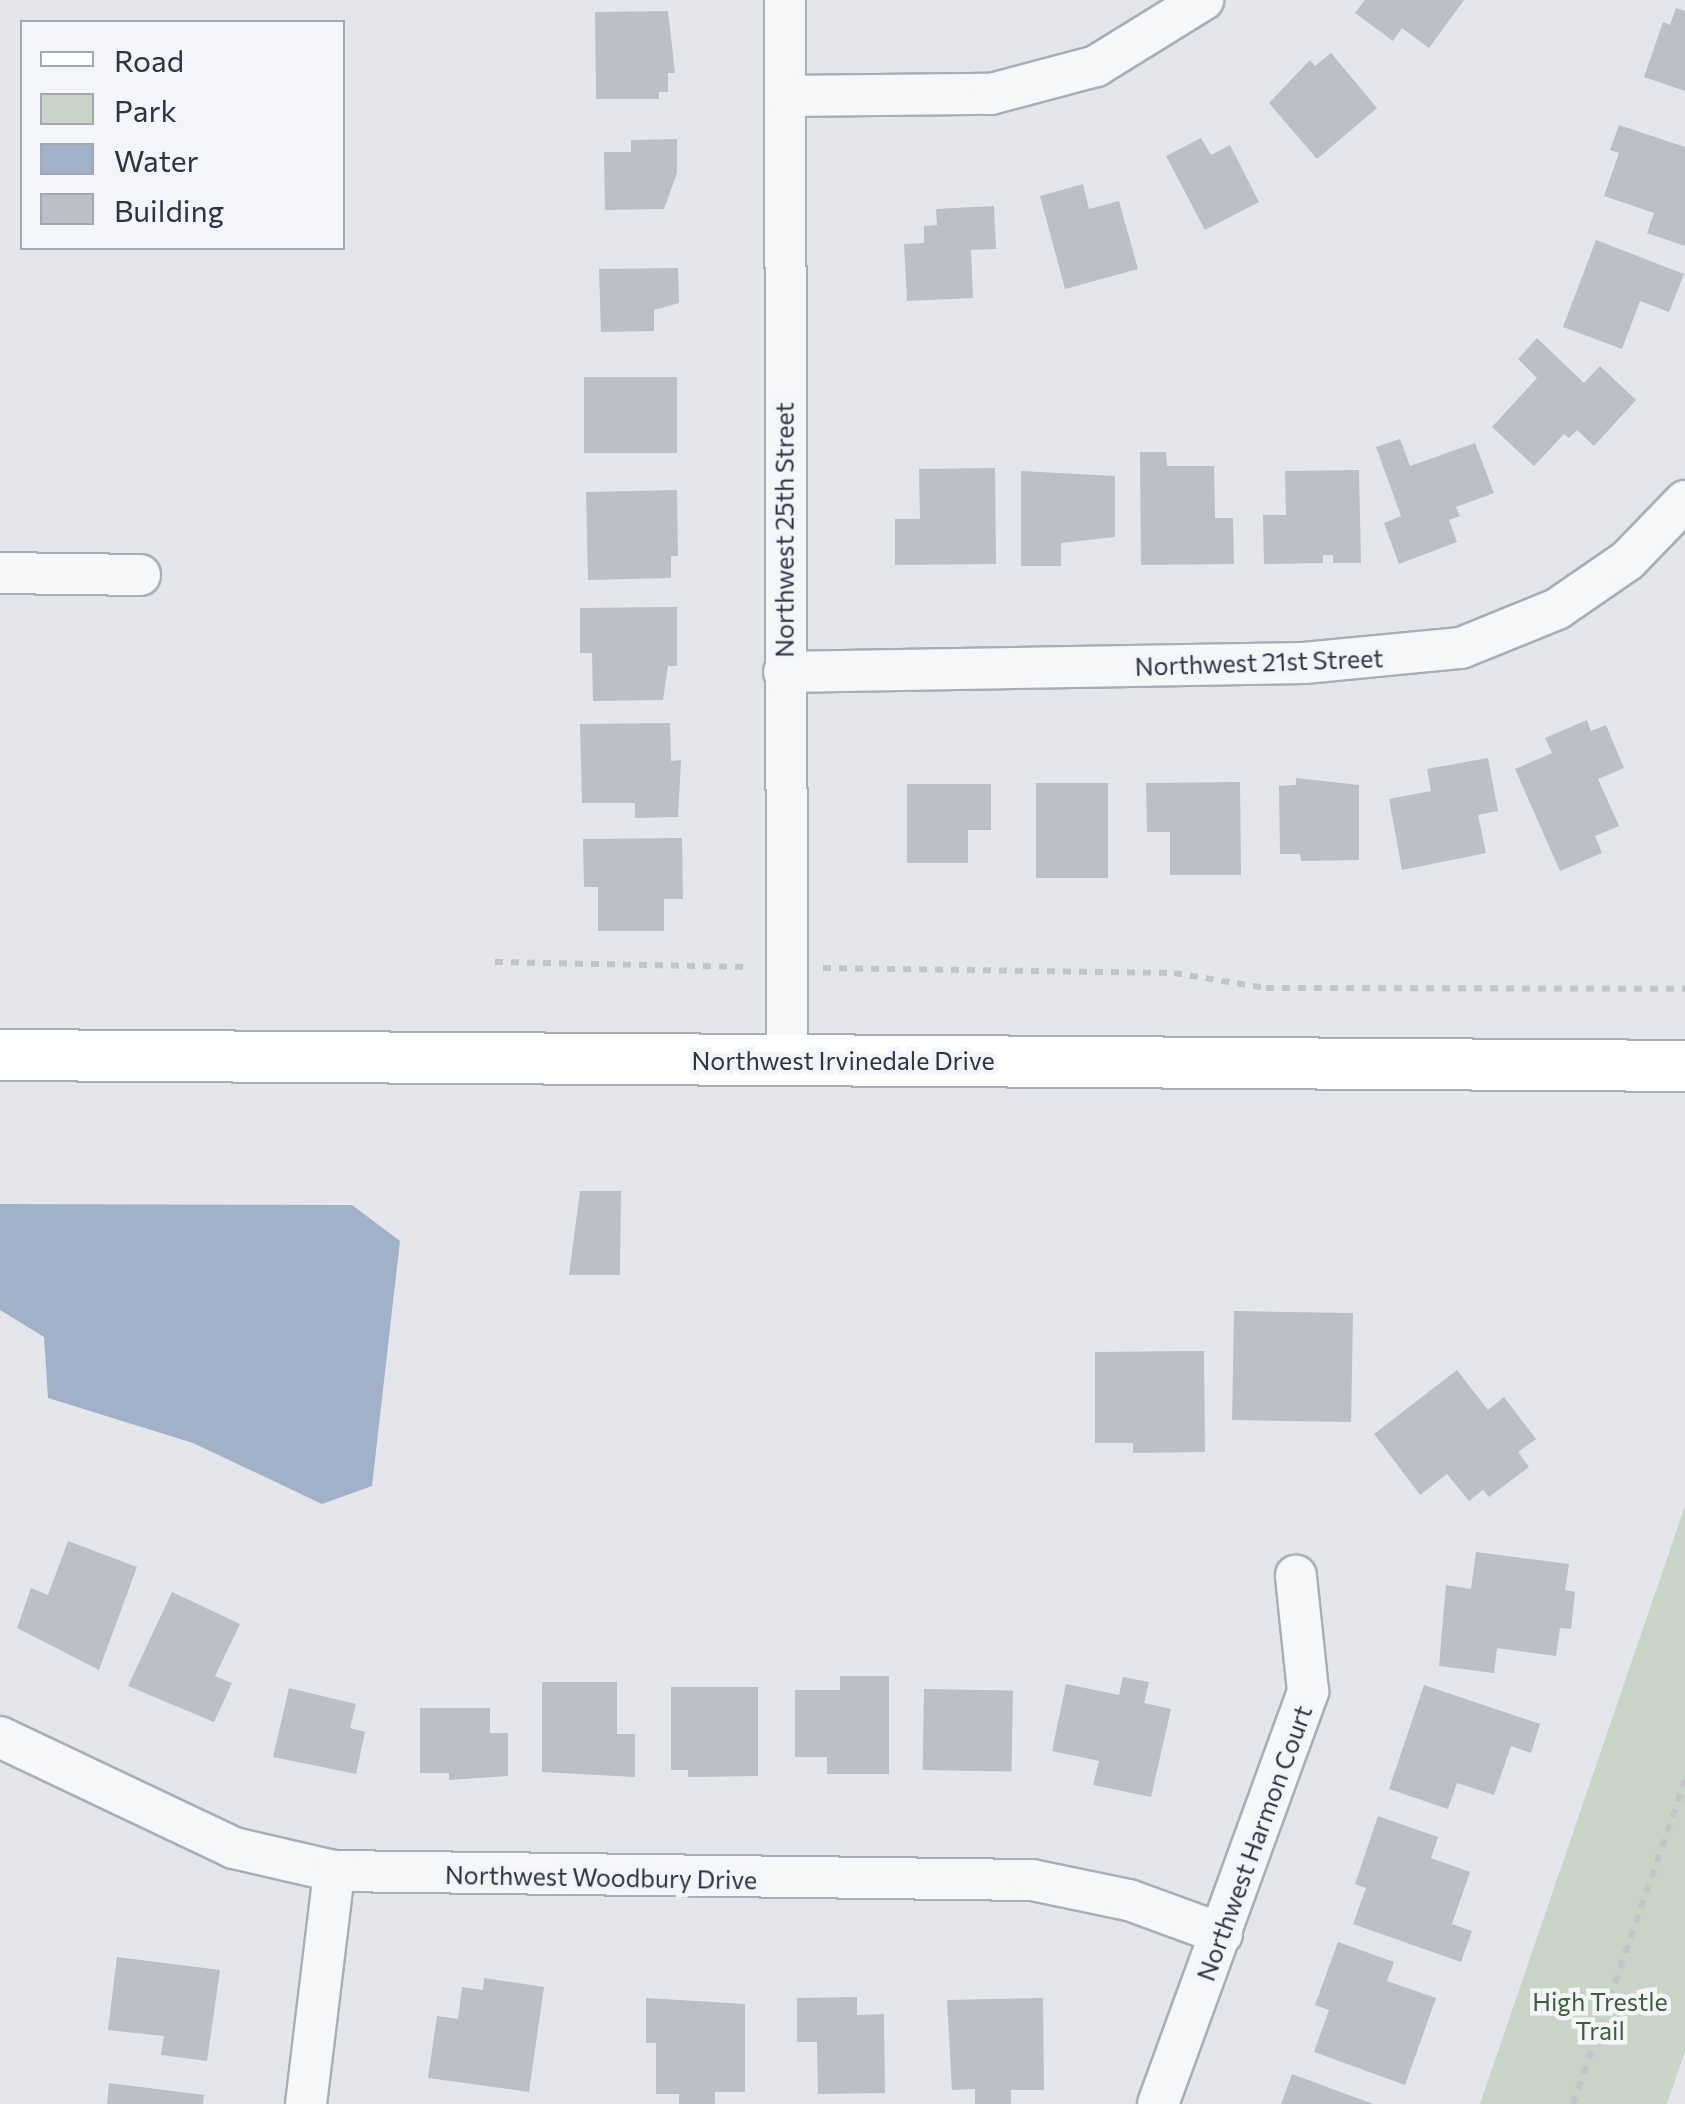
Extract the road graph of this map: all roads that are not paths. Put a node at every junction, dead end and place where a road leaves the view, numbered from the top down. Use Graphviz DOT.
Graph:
graph roads {
  1 [pos="784,0"];
  2 [pos="1203,0"];
  3 [pos="786,96"];
  4 [pos="1685,501"];
  5 [pos="0,574"];
  6 [pos="140,575"];
  7 [pos="784,672"];
  8 [pos="0,1056"];
  9 [pos="787,1060"];
  10 [pos="1685,1066"];
  11 [pos="1296,1576"];
  12 [pos="0,1738"];
  13 [pos="334,1871"];
  14 [pos="1222,1934"];
  15 [pos="306,2104"];
  16 [pos="1158,2104"];
  1 -- 3 [label="street, Northwest 25th Street"];
  2 -- 3 [label="street"];
  3 -- 7 [label="street, Northwest 25th Street"];
  4 -- 7 [label="street, Northwest 21st Street"];
  5 -- 6 [label="street"];
  7 -- 9 [label="street, Northwest 25th Street"];
  8 -- 9 [label="main road, Northwest Irvinedale Drive"];
  9 -- 10 [label="main road, Northwest Irvinedale Drive"];
  11 -- 14 [label="street, Northwest Harmon Court"];
  12 -- 13 [label="street, Northwest Woodbury Drive"];
  13 -- 14 [label="street, Northwest Woodbury Drive"];
  13 -- 15 [label="street"];
  14 -- 16 [label="street, Northwest Harmon Court"];
}
